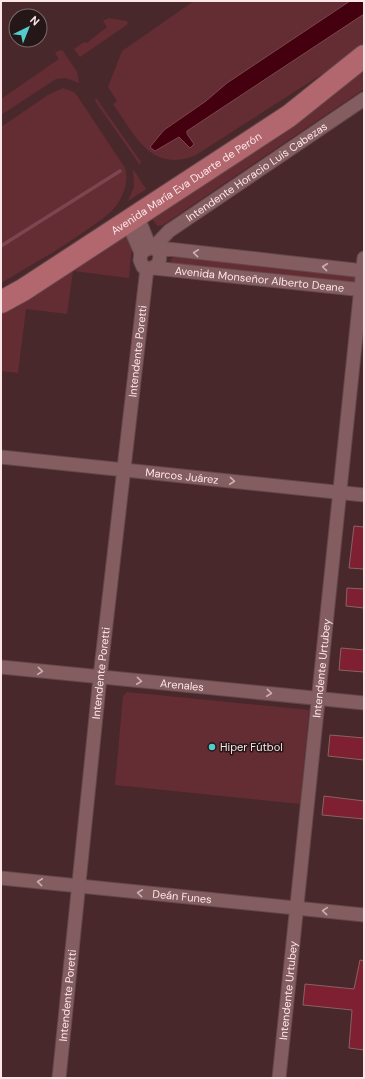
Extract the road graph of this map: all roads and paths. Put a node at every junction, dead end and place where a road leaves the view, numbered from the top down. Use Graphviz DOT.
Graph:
graph roads {
  1 [pos="364,55"];
  2 [pos="364,99"];
  3 [pos="131,214"];
  4 [pos="150,249"];
  5 [pos="364,267"];
  6 [pos="150,268"];
  7 [pos="1,289"];
  8 [pos="363,289"];
  9 [pos="1,302"];
  10 [pos="1,456"];
  11 [pos="124,469"];
  12 [pos="340,493"];
  13 [pos="364,495"];
  14 [pos="1,667"];
  15 [pos="100,676"];
  16 [pos="318,698"];
  17 [pos="364,703"];
  18 [pos="1,878"];
  19 [pos="79,886"];
  20 [pos="297,909"];
  21 [pos="364,915"];
  22 [pos="59,1078"];
  23 [pos="279,1078"];
  1 -- 3 [label="highway, Avenida María Eva Duarte de Perón"];
  2 -- 4 [label="street, Intendente Horacio Luis Cabezas"];
  3 -- 4 [label="street"];
  3 -- 7 [label="highway, Avenida María Eva Duarte de Perón"];
  3 -- 9 [label="highway, Avenida María Eva Duarte de Perón"];
  5 -- 4 [label="street, Avenida Monseñor Alberto Deane, one-way"];
  4 -- 6 [label="street"];
  4 -- 6 [label="street, Intendente Poretti"];
  5 -- 8 [label="street, Intendente Urtubey"];
  6 -- 8 [label="street, Avenida Monseñor Alberto Deane"];
  6 -- 11 [label="street, Intendente Poretti"];
  8 -- 12 [label="street, Intendente Urtubey"];
  10 -- 11 [label="street, Marcos Juárez"];
  11 -- 12 [label="street, Marcos Juárez, one-way"];
  11 -- 15 [label="street, Intendente Poretti"];
  12 -- 13 [label="street, Marcos Juárez"];
  12 -- 16 [label="street, Intendente Urtubey"];
  14 -- 15 [label="street, Arenales, one-way"];
  15 -- 16 [label="street, Arenales, one-way"];
  15 -- 19 [label="street, Intendente Poretti"];
  16 -- 17 [label="street, Arenales"];
  16 -- 20 [label="street, Intendente Urtubey"];
  19 -- 18 [label="street, Deán Funes, one-way"];
  20 -- 19 [label="street, Deán Funes, one-way"];
  19 -- 22 [label="street, Intendente Poretti"];
  21 -- 20 [label="street, Deán Funes, one-way"];
  20 -- 23 [label="street, Intendente Urtubey"];
}
